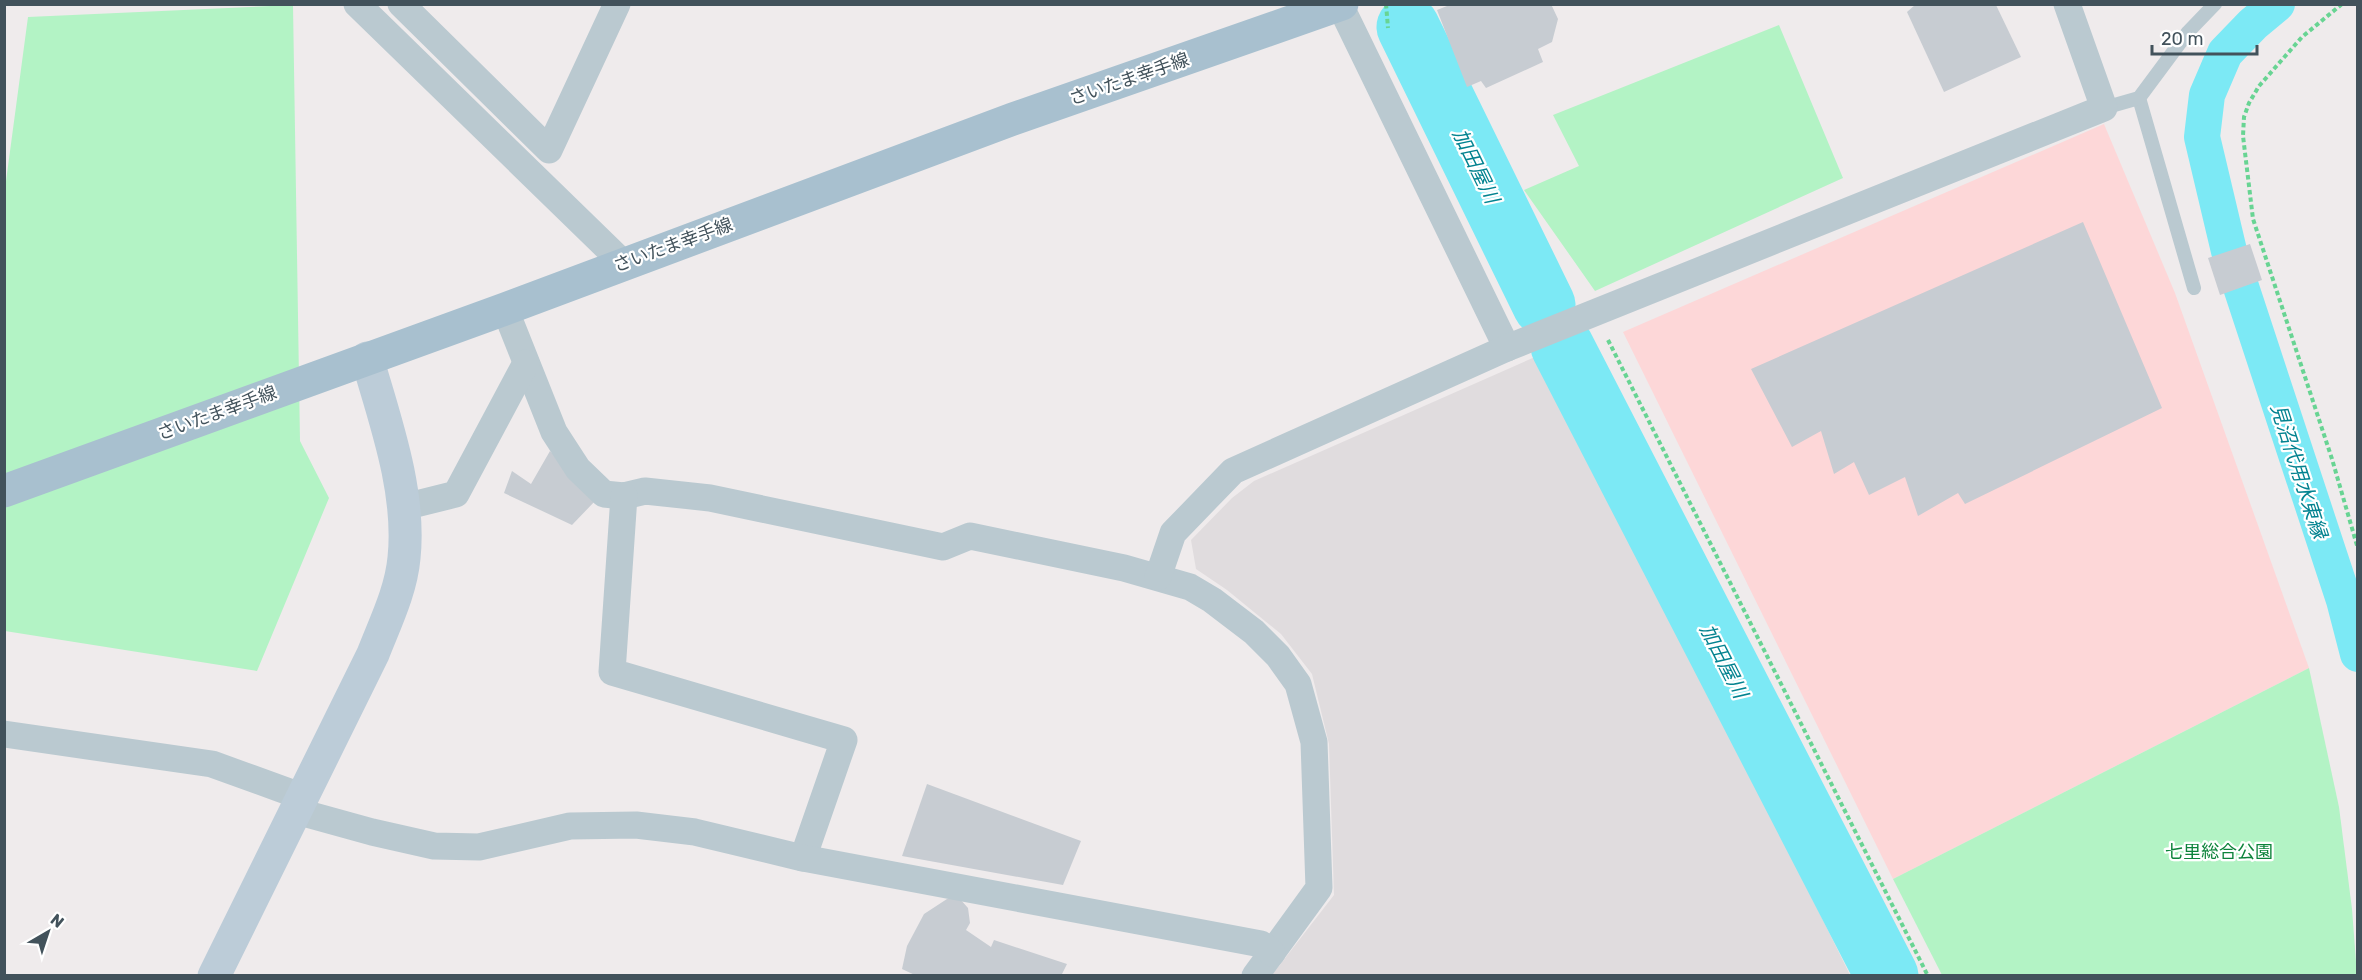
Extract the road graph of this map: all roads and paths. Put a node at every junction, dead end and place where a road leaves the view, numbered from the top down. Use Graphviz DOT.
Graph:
graph roads {
  1 [pos="357,4"];
  2 [pos="400,4"];
  3 [pos="618,4"];
  4 [pos="1386,4"];
  5 [pos="2067,4"];
  6 [pos="2215,4"];
  7 [pos="2342,4"];
  8 [pos="1341,5"];
  9 [pos="1388,32"];
  10 [pos="2139,98"];
  11 [pos="2104,108"];
  12 [pos="624,264"];
  13 [pos="2194,288"];
  14 [pos="505,309"];
  15 [pos="1594,313"];
  16 [pos="1507,348"];
  17 [pos="367,358"];
  18 [pos="526,363"];
  19 [pos="4,491"];
  20 [pos="624,496"];
  21 [pos="404,507"];
  22 [pos="2358,549"];
  23 [pos="1158,577"];
  24 [pos="4,734"];
  25 [pos="300,804"];
  26 [pos="803,858"];
  27 [pos="1272,953"];
  28 [pos="214,975"];
  29 [pos="1255,975"];
  30 [pos="1928,975"];
  1 -- 12 [label="street"];
  2 -- 3 [label="street"];
  4 -- 9 [label="path"];
  5 -- 11 [label="street"];
  6 -- 10 [label="lane"];
  7 -- 22 [label="path"];
  8 -- 12 [label="main road, さいたま幸手線"];
  8 -- 16 [label="street"];
  10 -- 11 [label="lane"];
  10 -- 13 [label="lane"];
  11 -- 15 [label="street"];
  12 -- 14 [label="main road, さいたま幸手線"];
  14 -- 17 [label="main road, さいたま幸手線"];
  14 -- 18 [label="street"];
  15 -- 16 [label="street"];
  15 -- 30 [label="path"];
  16 -- 23 [label="street"];
  17 -- 19 [label="main road, さいたま幸手線"];
  17 -- 21 [label="street"];
  18 -- 20 [label="street"];
  18 -- 21 [label="street"];
  20 -- 23 [label="street"];
  20 -- 26 [label="street"];
  21 -- 25 [label="street"];
  23 -- 27 [label="street"];
  24 -- 25 [label="street"];
  25 -- 26 [label="street"];
  25 -- 28 [label="street"];
  26 -- 27 [label="street"];
  27 -- 29 [label="street"];
}
